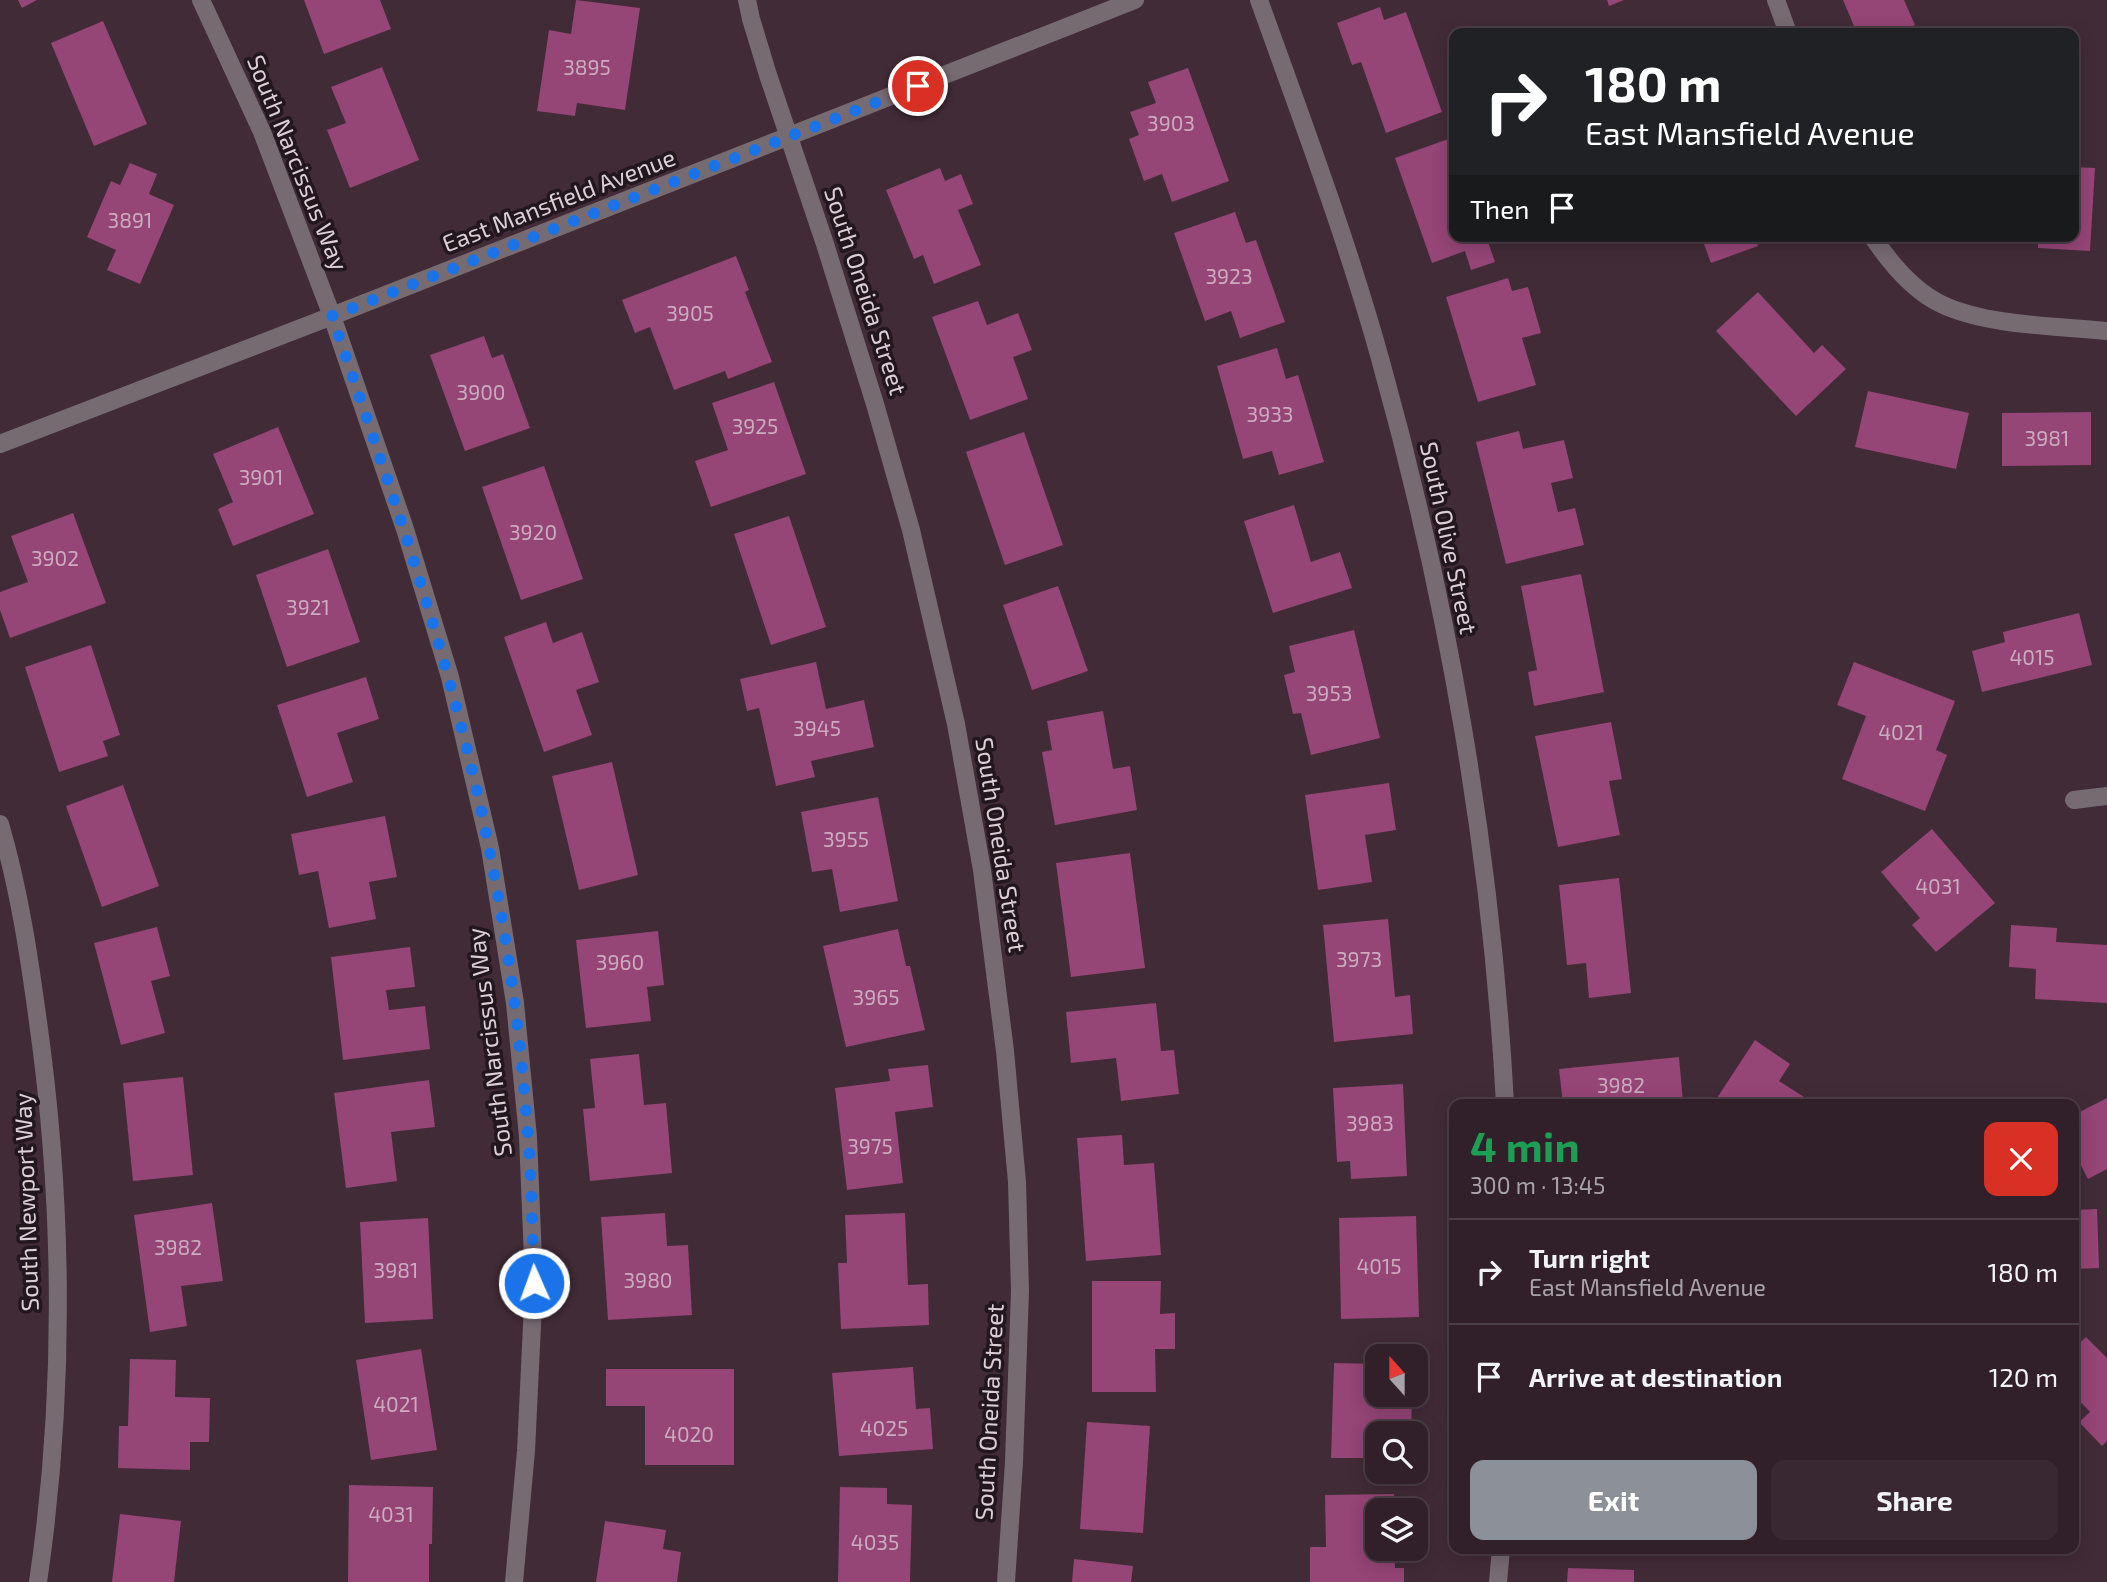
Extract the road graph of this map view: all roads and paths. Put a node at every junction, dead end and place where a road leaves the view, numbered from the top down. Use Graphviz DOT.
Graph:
graph roads {
  1 [pos="201,0"];
  2 [pos="747,0"];
  3 [pos="1135,0"];
  4 [pos="1259,0"];
  5 [pos="1776,0"];
  6 [pos="1786,28"];
  7 [pos="790,137"];
  8 [pos="1876,242"];
  9 [pos="332,316"];
  10 [pos="2107,331"];
  11 [pos="0,444"];
  12 [pos="2107,796"];
  13 [pos="2074,800"];
  14 [pos="0,824"];
  15 [pos="1505,1099"];
  16 [pos="1500,1554"];
  17 [pos="38,1582"];
  18 [pos="514,1582"];
  19 [pos="1006,1582"];
  20 [pos="1497,1582"];
  1 -- 9 [label="street, South Narcissus Way"];
  2 -- 7 [label="street, South Oneida Street"];
  3 -- 7 [label="street, East Mansfield Avenue"];
  4 -- 15 [label="street, South Olive Street"];
  5 -- 6 [label="street"];
  7 -- 9 [label="street, East Mansfield Avenue"];
  7 -- 19 [label="street, South Oneida Street"];
  8 -- 10 [label="street"];
  9 -- 11 [label="street, East Mansfield Avenue"];
  9 -- 18 [label="street, South Narcissus Way"];
  12 -- 13 [label="street"];
  14 -- 17 [label="street, South Newport Way"];
  16 -- 20 [label="street"];
}
